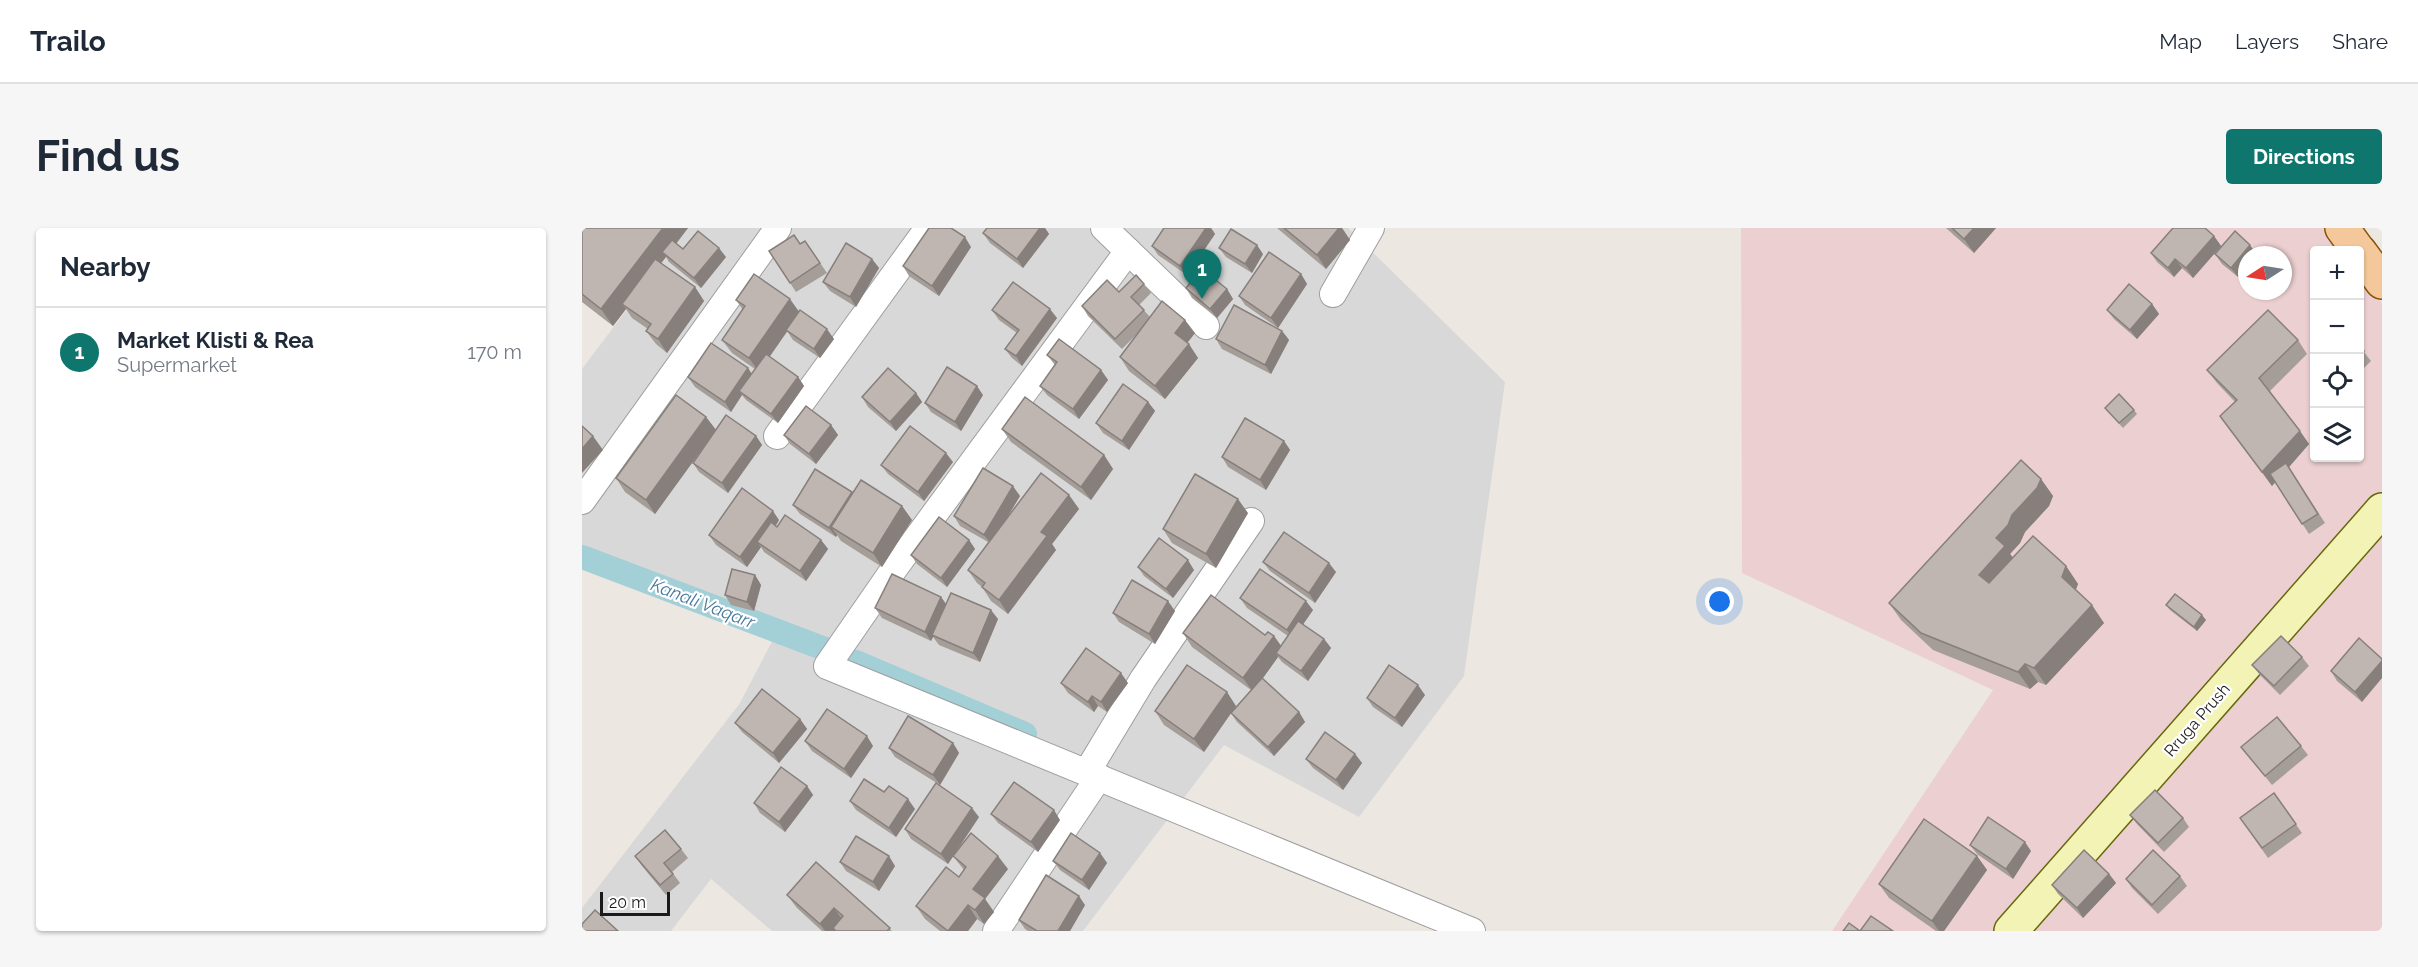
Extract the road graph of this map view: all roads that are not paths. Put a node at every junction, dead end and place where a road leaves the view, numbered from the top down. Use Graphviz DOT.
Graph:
graph roads {
  1 [pos="778,228"];
  2 [pos="928,228"];
  3 [pos="1104,228"];
  4 [pos="1371,228"];
  5 [pos="2342,228"];
  6 [pos="2355,246"];
  7 [pos="1128,251"];
  8 [pos="2364,258"];
  9 [pos="2382,282"];
  10 [pos="1333,294"];
  11 [pos="1206,326"];
  12 [pos="777,436"];
  13 [pos="582,501"];
  14 [pos="2382,510"];
  15 [pos="1251,521"];
  16 [pos="1093,774"];
  17 [pos="996,931"];
  18 [pos="1472,931"];
  19 [pos="2011,931"];
  1 -- 13 [label="street"];
  2 -- 12 [label="street"];
  3 -- 7 [label="street"];
  4 -- 10 [label="street"];
  5 -- 6 [label="main road"];
  7 -- 11 [label="street"];
  7 -- 16 [label="street"];
  8 -- 9 [label="main road"];
  14 -- 19 [label="street, Rruga Prush"];
  15 -- 16 [label="street"];
  16 -- 17 [label="street"];
  16 -- 18 [label="street"];
}
